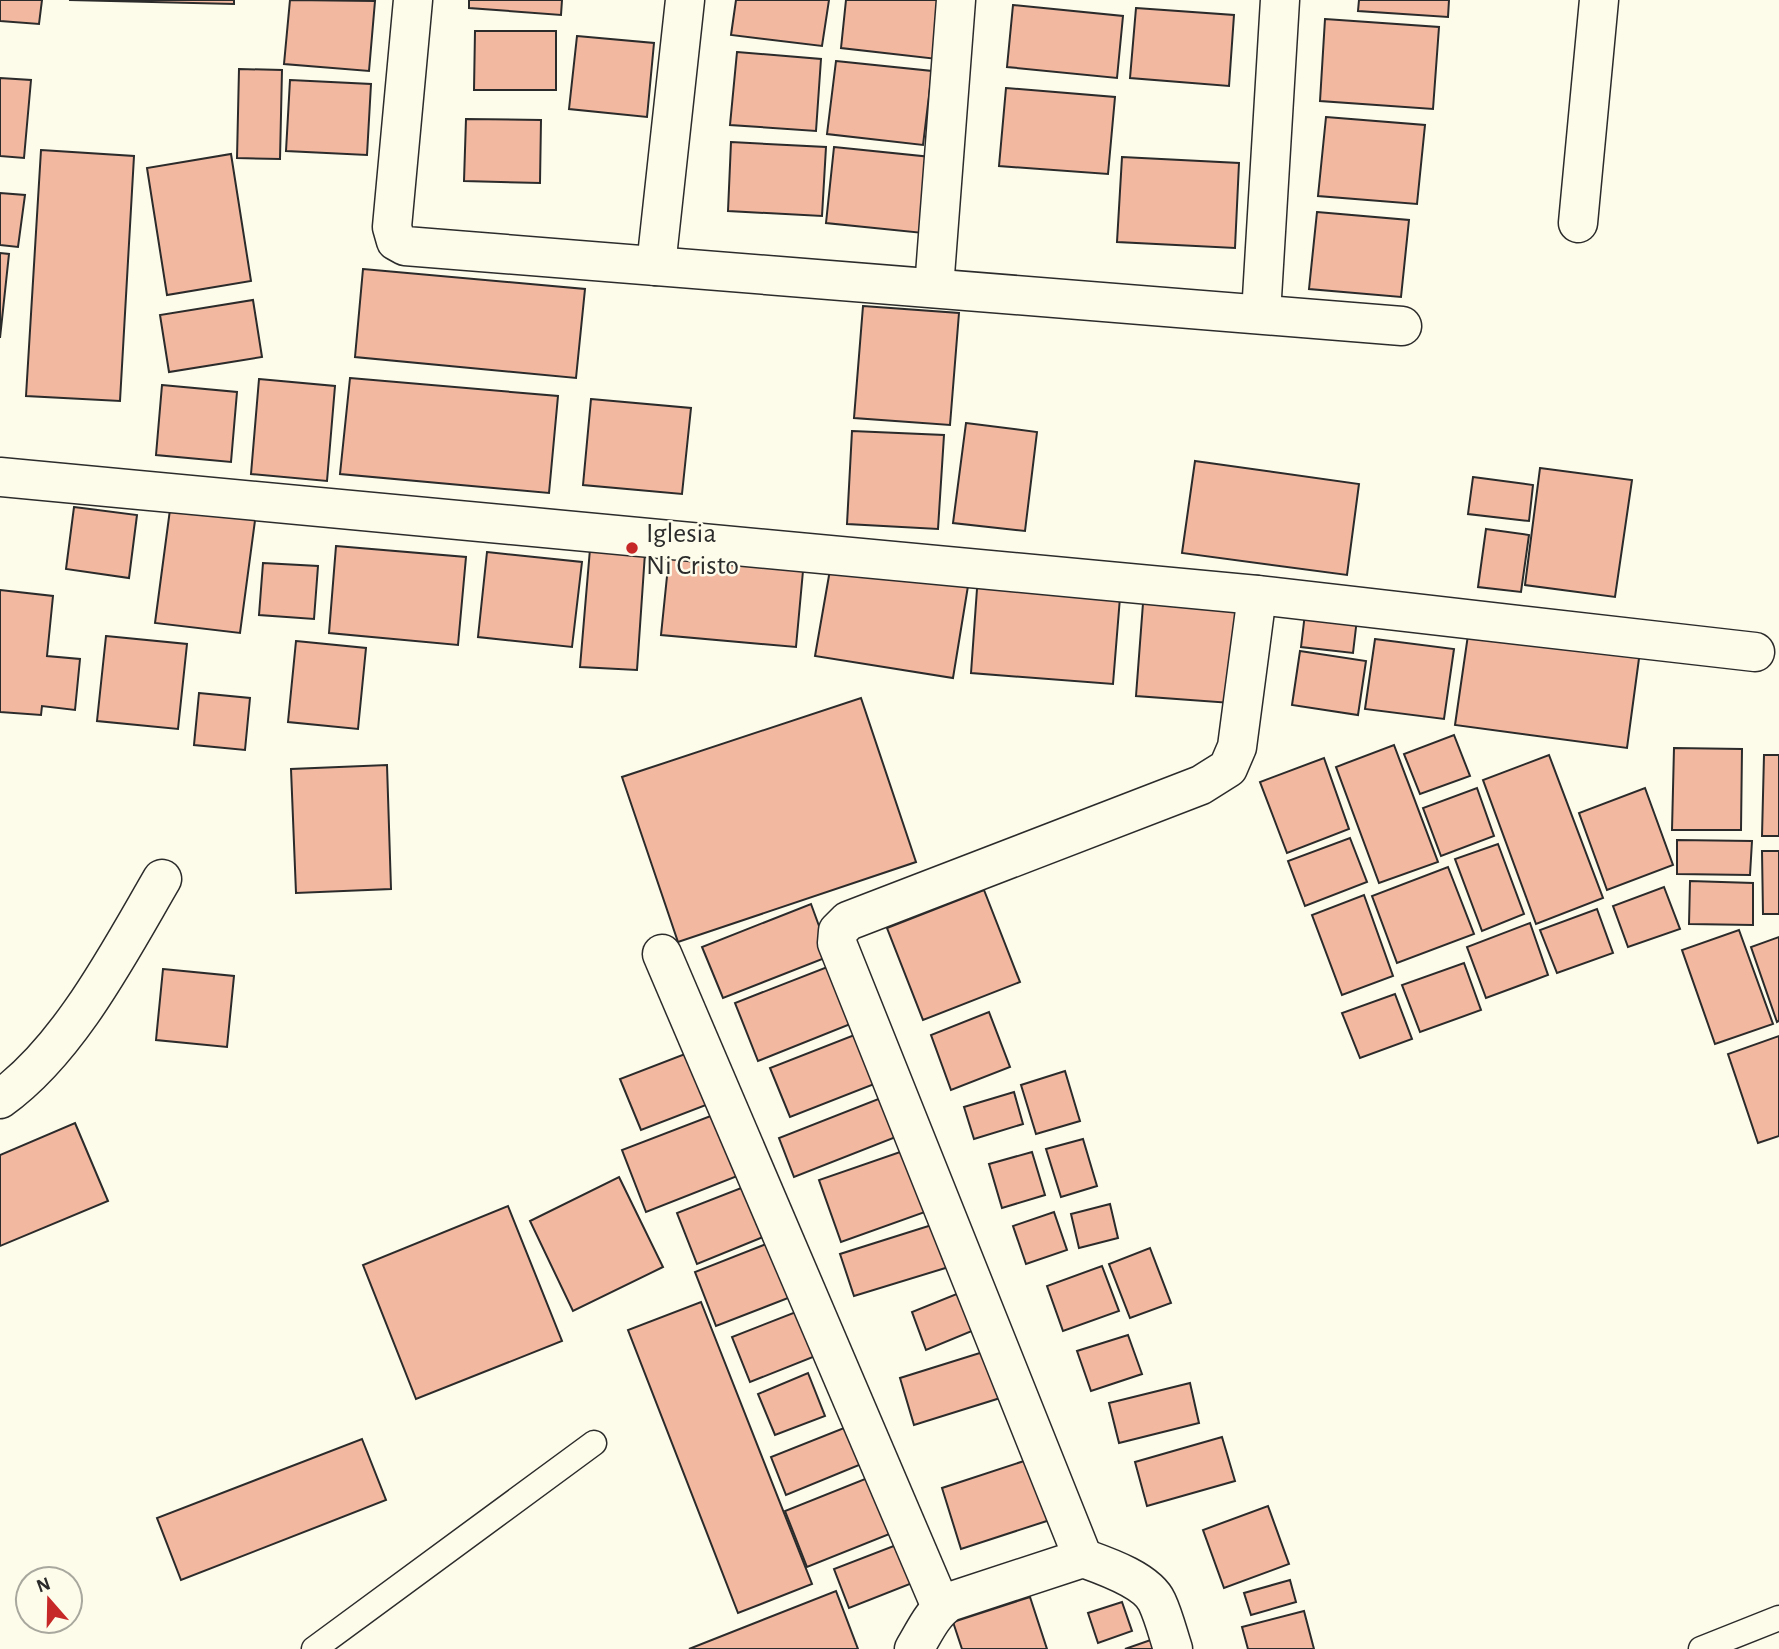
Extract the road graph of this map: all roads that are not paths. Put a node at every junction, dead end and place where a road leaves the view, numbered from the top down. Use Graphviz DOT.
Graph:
graph roads {
  1 [pos="413,0"];
  2 [pos="685,0"];
  3 [pos="956,0"];
  4 [pos="1280,0"];
  5 [pos="1599,0"];
  6 [pos="1578,223"];
  7 [pos="656,266"];
  8 [pos="934,288"];
  9 [pos="1261,314"];
  10 [pos="1402,326"];
  11 [pos="0,477"];
  12 [pos="1257,595"];
  13 [pos="1755,652"];
  14 [pos="162,879"];
  15 [pos="662,954"];
  16 [pos="0,1099"];
  17 [pos="594,1443"];
  18 [pos="1083,1558"];
  19 [pos="941,1607"];
  20 [pos="1779,1618"];
  21 [pos="314,1649"];
  22 [pos="914,1649"];
  23 [pos="1173,1649"];
  24 [pos="1701,1649"];
  1 -- 7 [label="street"];
  2 -- 7 [label="street"];
  3 -- 8 [label="street"];
  4 -- 9 [label="street"];
  5 -- 6 [label="street"];
  7 -- 8 [label="street"];
  8 -- 9 [label="street"];
  9 -- 10 [label="street"];
  11 -- 12 [label="street"];
  12 -- 13 [label="street"];
  12 -- 18 [label="street"];
  14 -- 16 [label="street"];
  15 -- 19 [label="street"];
  17 -- 21 [label="lane"];
  18 -- 19 [label="street"];
  18 -- 23 [label="street"];
  19 -- 22 [label="street"];
  20 -- 24 [label="lane"];
}
